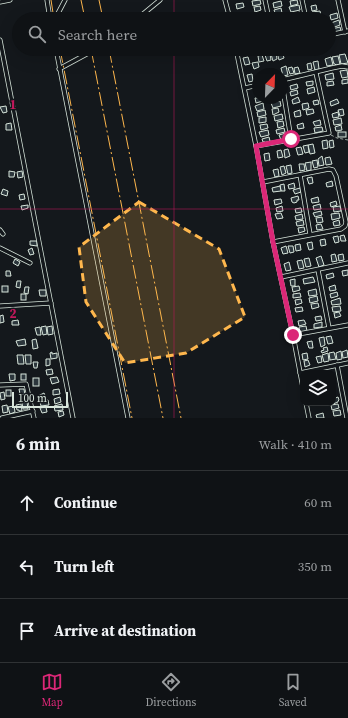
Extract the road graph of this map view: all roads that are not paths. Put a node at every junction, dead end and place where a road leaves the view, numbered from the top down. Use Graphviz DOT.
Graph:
graph roads {
  1 [pos="10,0"];
  2 [pos="46,0"];
  3 [pos="65,0"];
  4 [pos="160,0"];
  5 [pos="225,0"];
  6 [pos="266,0"];
  7 [pos="302,0"];
  8 [pos="338,0"];
  9 [pos="0,2"];
  10 [pos="49,12"];
  11 [pos="59,12"];
  12 [pos="145,12"];
  13 [pos="228,12"];
  14 [pos="268,12"];
  15 [pos="305,12"];
  16 [pos="347,31"];
  17 [pos="336,33"];
  18 [pos="0,40"];
  19 [pos="57,56"];
  20 [pos="83,56"];
  21 [pos="238,56"];
  22 [pos="348,67"];
  23 [pos="59,69"];
  24 [pos="316,73"];
  25 [pos="288,79"];
  26 [pos="252,86"];
  27 [pos="245,88"];
  28 [pos="285,104"];
  29 [pos="291,139"];
  30 [pos="256,146"];
  31 [pos="300,175"];
  32 [pos="263,182"];
  33 [pos="0,230"];
  34 [pos="3,234"];
  35 [pos="310,234"];
  36 [pos="273,242"];
  37 [pos="0,248"];
  38 [pos="30,263"];
  39 [pos="348,263"];
  40 [pos="318,270"];
  41 [pos="281,277"];
  42 [pos="51,303"];
  43 [pos="0,306"];
  44 [pos="348,325"];
  45 [pos="329,328"];
  46 [pos="293,335"];
  47 [pos="348,363"];
  48 [pos="337,365"];
  49 [pos="311,370"];
  50 [pos="300,372"];
  51 [pos="0,385"];
  52 [pos="307,406"];
  53 [pos="33,411"];
  54 [pos="2,418"];
  55 [pos="34,418"];
  56 [pos="74,418"];
  57 [pos="128,418"];
  58 [pos="309,418"];
  59 [pos="347,418"];
  1 -- 9 [label="street"];
  2 -- 10 [label="street"];
  3 -- 11 [label="street"];
  4 -- 12 [label="street"];
  5 -- 13 [label="street"];
  6 -- 14 [label="street"];
  7 -- 15 [label="street"];
  8 -- 16 [label="street"];
  16 -- 17 [label="street"];
  18 -- 42 [label="street"];
  19 -- 23 [label="street"];
  20 -- 23 [label="street"];
  21 -- 27 [label="street"];
  22 -- 24 [label="street"];
  23 -- 57 [label="street"];
  24 -- 25 [label="street"];
  24 -- 29 [label="street"];
  26 -- 27 [label="street"];
  27 -- 30 [label="street"];
  28 -- 29 [label="street"];
  29 -- 30 [label="street"];
  30 -- 32 [label="street"];
  31 -- 32 [label="street"];
  31 -- 35 [label="street"];
  31 -- 35 [label="street"];
  32 -- 36 [label="street"];
  33 -- 34 [label="street"];
  35 -- 36 [label="street"];
  36 -- 41 [label="street"];
  37 -- 38 [label="street"];
  39 -- 40 [label="street"];
  40 -- 41 [label="street"];
  40 -- 45 [label="street"];
  41 -- 46 [label="street"];
  42 -- 43 [label="street"];
  42 -- 56 [label="street"];
  44 -- 45 [label="street"];
  45 -- 46 [label="street"];
  46 -- 50 [label="street"];
  47 -- 48 [label="street"];
  48 -- 49 [label="street"];
  48 -- 59 [label="street"];
  51 -- 53 [label="street"];
  52 -- 58 [label="street"];
  53 -- 54 [label="street"];
  53 -- 55 [label="street"];
}
